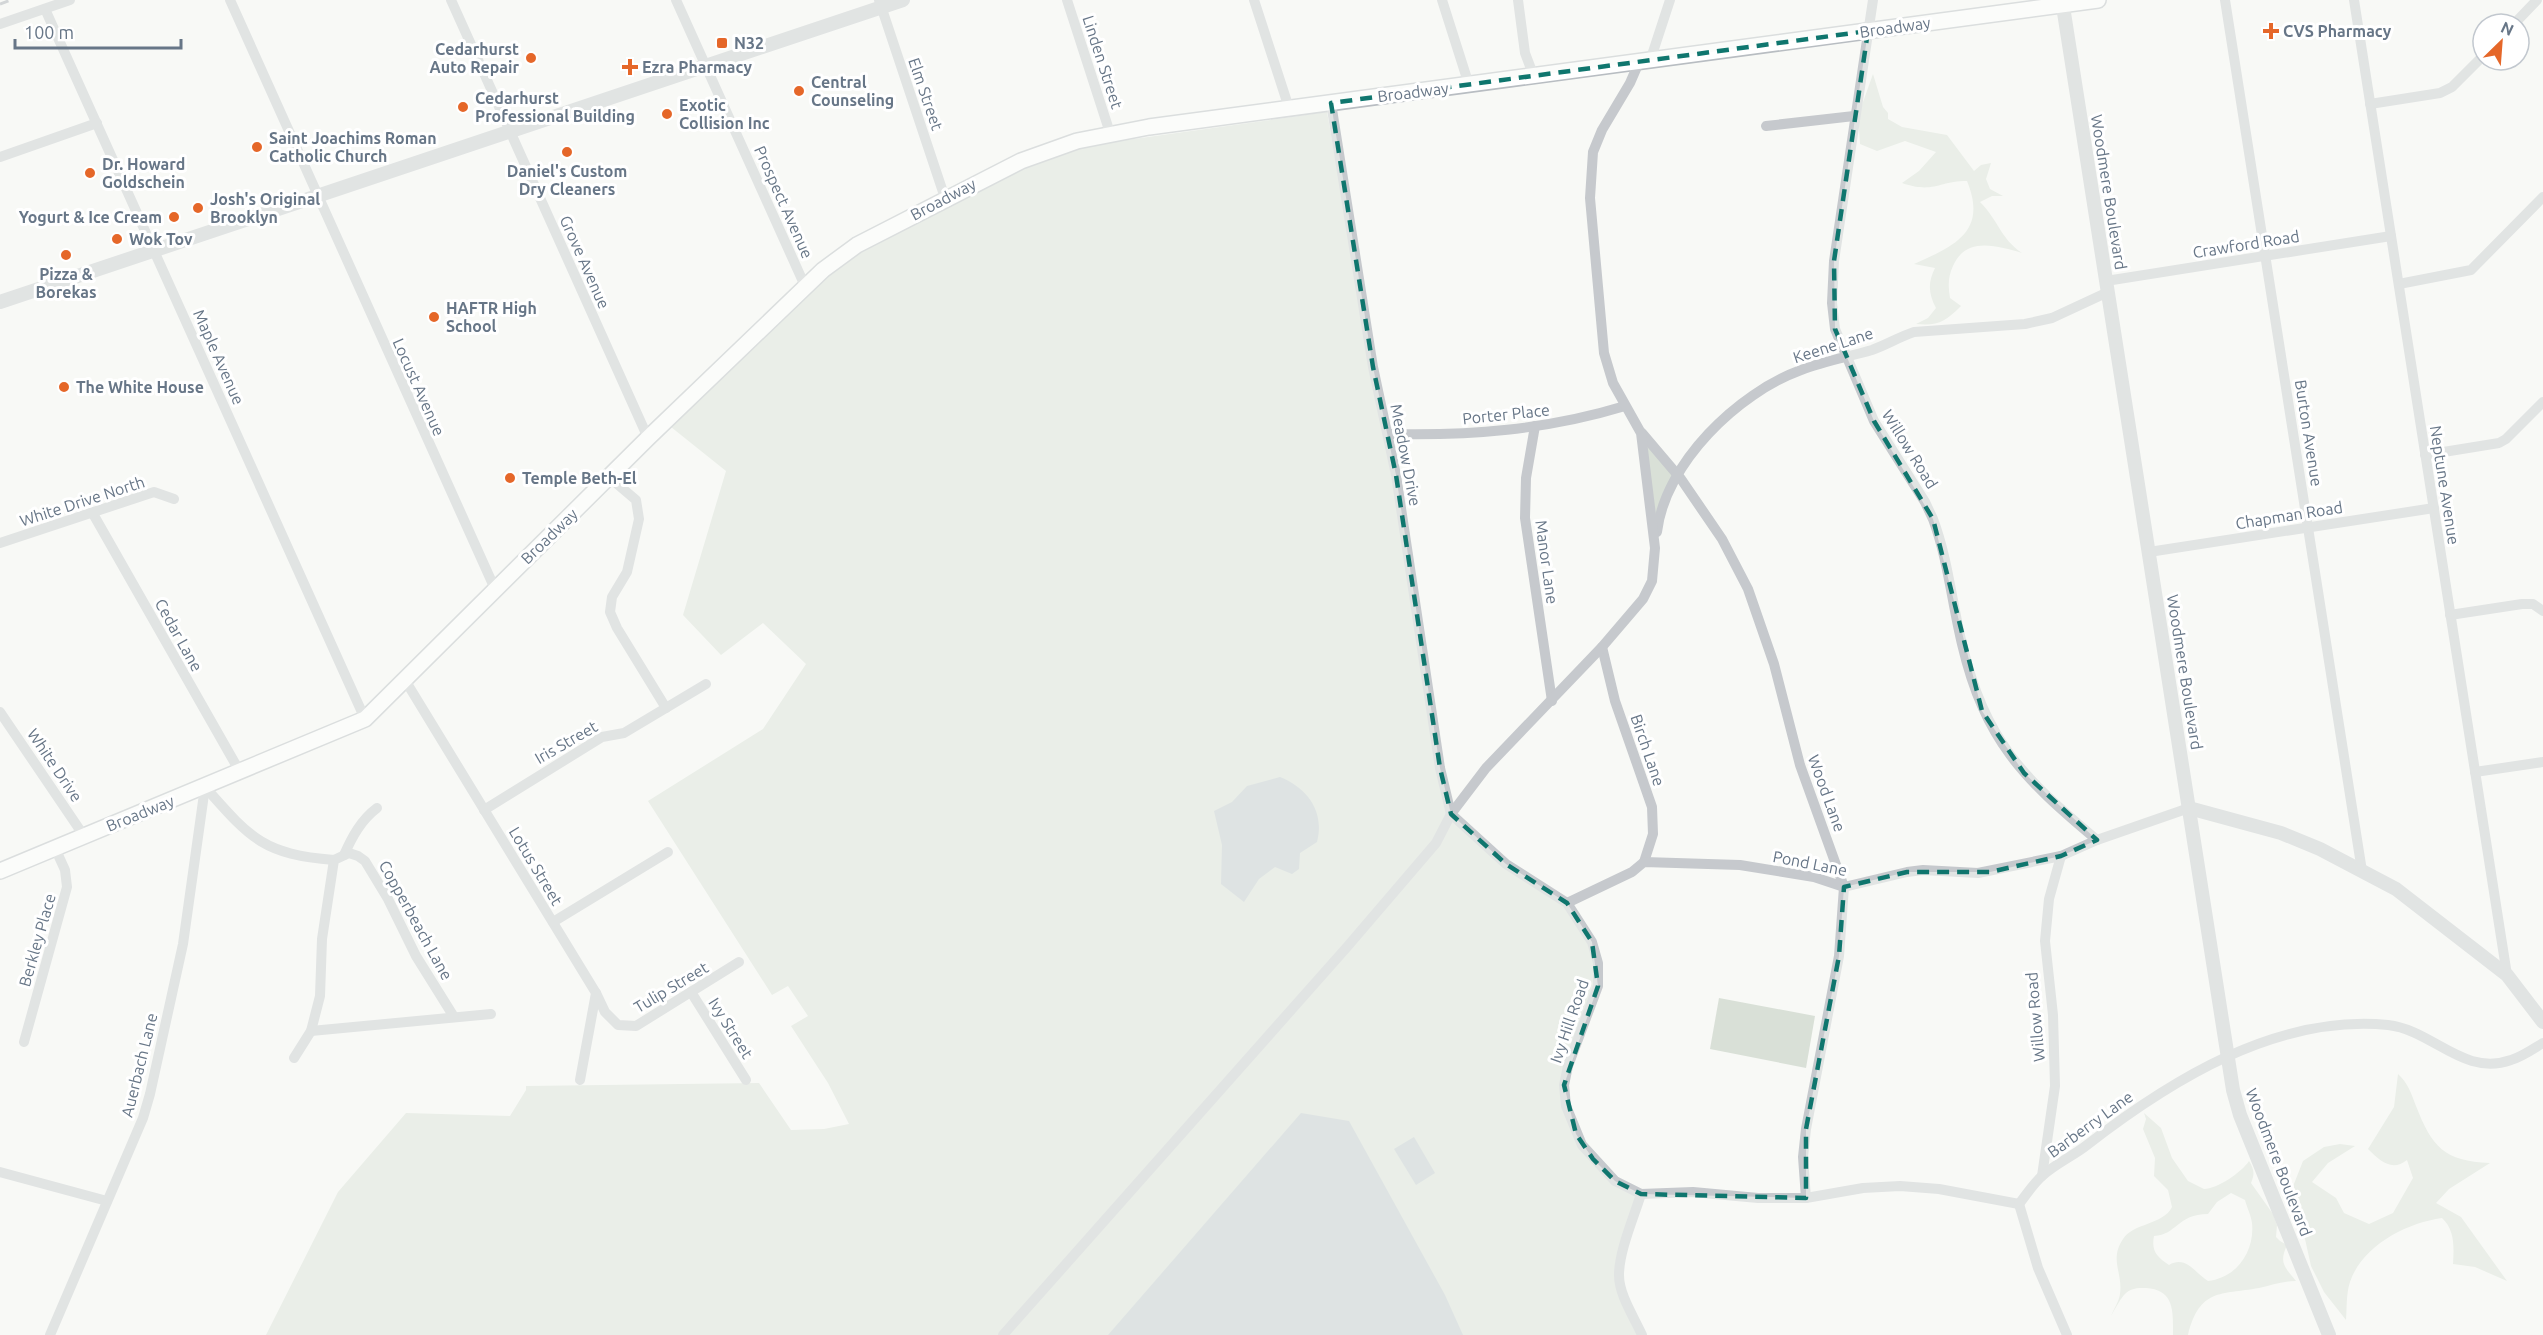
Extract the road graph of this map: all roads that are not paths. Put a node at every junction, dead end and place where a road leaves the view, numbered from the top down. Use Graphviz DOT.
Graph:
graph roads {
  1 [pos="70,0"];
  2 [pos="230,0"];
  3 [pos="450,0"];
  4 [pos="676,0"];
  5 [pos="903,0"];
  6 [pos="1066,0"];
  7 [pos="1254,0"];
  8 [pos="1442,0"];
  9 [pos="1518,0"];
  10 [pos="1670,0"];
  11 [pos="1873,0"];
  12 [pos="2098,0"];
  13 [pos="2225,0"];
  14 [pos="2354,0"];
  15 [pos="2537,0"];
  16 [pos="2063,2"];
  17 [pos="880,4"];
  18 [pos="45,9"];
  19 [pos="2526,12"];
  20 [pos="0,24"];
  21 [pos="1868,31"];
  22 [pos="1645,59"];
  23 [pos="706,66"];
  24 [pos="2471,68"];
  25 [pos="1533,74"];
  26 [pos="1469,85"];
  27 [pos="1331,103"];
  28 [pos="2370,104"];
  29 [pos="1289,108"];
  30 [pos="1854,116"];
  31 [pos="97,123"];
  32 [pos="1766,126"];
  33 [pos="510,132"];
  34 [pos="1110,133"];
  35 [pos="0,157"];
  36 [pos="318,196"];
  37 [pos="2543,197"];
  38 [pos="945,198"];
  39 [pos="2391,236"];
  40 [pos="154,250"];
  41 [pos="2266,256"];
  42 [pos="2399,284"];
  43 [pos="805,286"];
  44 [pos="2107,287"];
  45 [pos="0,302"];
  46 [pos="1846,356"];
  47 [pos="2543,402"];
  48 [pos="1625,406"];
  49 [pos="1535,426"];
  50 [pos="1641,433"];
  51 [pos="1388,434"];
  52 [pos="648,438"];
  53 [pos="2425,455"];
  54 [pos="1677,475"];
  55 [pos="609,477"];
  56 [pos="174,499"];
  57 [pos="2434,508"];
  58 [pos="92,512"];
  59 [pos="2308,527"];
  60 [pos="0,543"];
  61 [pos="1655,548"];
  62 [pos="2149,552"];
  63 [pos="495,589"];
  64 [pos="2543,611"];
  65 [pos="2450,615"];
  66 [pos="1602,647"];
  67 [pos="405,680"];
  68 [pos="706,684"];
  69 [pos="1552,701"];
  70 [pos="666,708"];
  71 [pos="0,712"];
  72 [pos="365,719"];
  73 [pos="2543,762"];
  74 [pos="240,772"];
  75 [pos="2475,772"];
  76 [pos="205,787"];
  77 [pos="377,808"];
  78 [pos="2189,808"];
  79 [pos="484,810"];
  80 [pos="1451,814"];
  81 [pos="84,836"];
  82 [pos="2097,840"];
  83 [pos="55,848"];
  84 [pos="668,852"];
  85 [pos="2061,856"];
  86 [pos="339,857"];
  87 [pos="1644,862"];
  88 [pos="0,871"];
  89 [pos="2362,871"];
  90 [pos="1844,887"];
  91 [pos="1567,903"];
  92 [pos="553,922"];
  93 [pos="739,962"];
  94 [pos="2507,975"];
  95 [pos="691,992"];
  96 [pos="596,993"];
  97 [pos="491,1014"];
  98 [pos="454,1017"];
  99 [pos="2542,1018"];
  100 [pos="310,1030"];
  101 [pos="24,1042"];
  102 [pos="2543,1043"];
  103 [pos="294,1058"];
  104 [pos="2228,1058"];
  105 [pos="580,1080"];
  106 [pos="746,1080"];
  107 [pos="0,1172"];
  108 [pos="2042,1176"];
  109 [pos="1641,1194"];
  110 [pos="1806,1198"];
  111 [pos="107,1201"];
  112 [pos="2019,1204"];
  113 [pos="50,1335"];
  114 [pos="1003,1335"];
  115 [pos="1642,1335"];
  116 [pos="2067,1335"];
  117 [pos="2329,1335"];
  1 -- 18 [label="street"];
  2 -- 36 [label="street, Locust Avenue"];
  3 -- 33 [label="street, Grove Avenue"];
  4 -- 23 [label="street, Prospect Avenue"];
  5 -- 17 [label="street"];
  6 -- 34 [label="street, Linden Street"];
  7 -- 29 [label="street"];
  8 -- 26 [label="street"];
  9 -- 25 [label="street"];
  10 -- 22 [label="street"];
  11 -- 21 [label="street, Willow Road"];
  12 -- 16 [label="main road, Broadway"];
  13 -- 41 [label="street, Burton Avenue"];
  14 -- 28 [label="street, Neptune Avenue"];
  15 -- 19 [label="street"];
  16 -- 21 [label="main road, Broadway"];
  16 -- 44 [label="street, Woodmere Boulevard"];
  17 -- 23 [label="street"];
  17 -- 38 [label="street, Elm Street"];
  18 -- 20 [label="street"];
  18 -- 31 [label="street, Maple Avenue"];
  21 -- 22 [label="main road, Broadway"];
  21 -- 30 [label="street, Willow Road"];
  22 -- 25 [label="main road, Broadway"];
  22 -- 48 [label="street"];
  23 -- 33 [label="street"];
  23 -- 43 [label="street, Prospect Avenue"];
  24 -- 28 [label="street"];
  25 -- 26 [label="main road, Broadway"];
  26 -- 27 [label="main road, Broadway"];
  27 -- 29 [label="main road, Broadway"];
  27 -- 51 [label="street, Meadow Drive"];
  28 -- 39 [label="street, Neptune Avenue"];
  29 -- 34 [label="main road, Broadway"];
  30 -- 32 [label="street"];
  30 -- 46 [label="street, Willow Road"];
  31 -- 35 [label="street"];
  31 -- 40 [label="street, Maple Avenue"];
  33 -- 36 [label="street"];
  33 -- 52 [label="street, Grove Avenue"];
  34 -- 38 [label="main road, Broadway"];
  36 -- 40 [label="street"];
  36 -- 63 [label="street, Locust Avenue"];
  37 -- 42 [label="street"];
  38 -- 43 [label="main road, Broadway"];
  39 -- 41 [label="street, Crawford Road"];
  39 -- 42 [label="street, Neptune Avenue"];
  40 -- 45 [label="street"];
  40 -- 72 [label="street, Maple Avenue"];
  41 -- 44 [label="street, Crawford Road"];
  41 -- 59 [label="street, Burton Avenue"];
  42 -- 53 [label="street, Neptune Avenue"];
  43 -- 52 [label="main road, Broadway"];
  44 -- 46 [label="street, Keene Lane"];
  44 -- 62 [label="street, Woodmere Boulevard"];
  46 -- 54 [label="street, Keene Lane"];
  46 -- 82 [label="street, Willow Road"];
  47 -- 53 [label="street"];
  48 -- 49 [label="street, Porter Place"];
  48 -- 50 [label="street"];
  49 -- 51 [label="street, Porter Place"];
  49 -- 69 [label="street, Manor Lane"];
  50 -- 54 [label="street, Wood Lane"];
  50 -- 61 [label="street"];
  51 -- 80 [label="street, Meadow Drive"];
  52 -- 55 [label="main road, Broadway"];
  53 -- 57 [label="street, Neptune Avenue"];
  54 -- 61 [label="street, Keene Lane"];
  54 -- 90 [label="street, Wood Lane"];
  55 -- 63 [label="main road, Broadway"];
  55 -- 70 [label="street"];
  56 -- 58 [label="street, White Drive North"];
  57 -- 59 [label="street, Chapman Road"];
  57 -- 65 [label="street, Neptune Avenue"];
  58 -- 60 [label="street, White Drive North"];
  58 -- 74 [label="street, Cedar Lane"];
  59 -- 62 [label="street, Chapman Road"];
  59 -- 89 [label="street, Burton Avenue"];
  61 -- 66 [label="street"];
  62 -- 78 [label="street, Woodmere Boulevard"];
  63 -- 67 [label="main road, Broadway"];
  64 -- 65 [label="street"];
  65 -- 75 [label="street, Neptune Avenue"];
  66 -- 69 [label="street"];
  66 -- 87 [label="street, Birch Lane"];
  67 -- 72 [label="main road, Broadway"];
  67 -- 79 [label="street, Lotus Street"];
  68 -- 70 [label="street, Iris Street"];
  69 -- 80 [label="street"];
  70 -- 79 [label="street, Iris Street"];
  71 -- 81 [label="street, White Drive"];
  72 -- 74 [label="main road, Broadway"];
  73 -- 75 [label="street"];
  74 -- 76 [label="main road, Broadway"];
  75 -- 94 [label="street, Neptune Avenue"];
  76 -- 81 [label="main road, Broadway"];
  76 -- 86 [label="street"];
  76 -- 111 [label="street, Auerbach Lane"];
  77 -- 86 [label="street"];
  78 -- 82 [label="street, Pond Lane"];
  78 -- 89 [label="street"];
  78 -- 104 [label="street, Woodmere Boulevard"];
  79 -- 92 [label="street, Lotus Street"];
  80 -- 91 [label="street, Ivy Hill Road"];
  80 -- 114 [label="street"];
  81 -- 83 [label="main road, Broadway"];
  82 -- 85 [label="street, Pond Lane"];
  83 -- 88 [label="main road, Broadway"];
  83 -- 101 [label="street, Berkley Place"];
  84 -- 92 [label="street"];
  85 -- 90 [label="street, Pond Lane"];
  85 -- 108 [label="street, Willow Road"];
  86 -- 98 [label="street, Copperbeach Lane"];
  86 -- 100 [label="street"];
  87 -- 90 [label="street, Pond Lane"];
  87 -- 91 [label="street"];
  89 -- 94 [label="street"];
  90 -- 110 [label="street, Wood Lane"];
  91 -- 109 [label="street, Ivy Hill Road"];
  92 -- 96 [label="street, Lotus Street"];
  93 -- 95 [label="street, Tulip Street"];
  94 -- 99 [label="street"];
  95 -- 96 [label="street, Tulip Street"];
  95 -- 106 [label="street, Ivy Street"];
  96 -- 105 [label="street"];
  97 -- 98 [label="street"];
  98 -- 100 [label="street"];
  100 -- 103 [label="street"];
  102 -- 104 [label="street, Barberry Lane"];
  104 -- 108 [label="street, Barberry Lane"];
  104 -- 117 [label="street, Woodmere Boulevard"];
  107 -- 111 [label="street"];
  108 -- 112 [label="street, Barberry Lane"];
  109 -- 110 [label="street"];
  109 -- 115 [label="street"];
  110 -- 112 [label="street"];
  111 -- 113 [label="street, Auerbach Lane"];
  112 -- 116 [label="street"];
}
